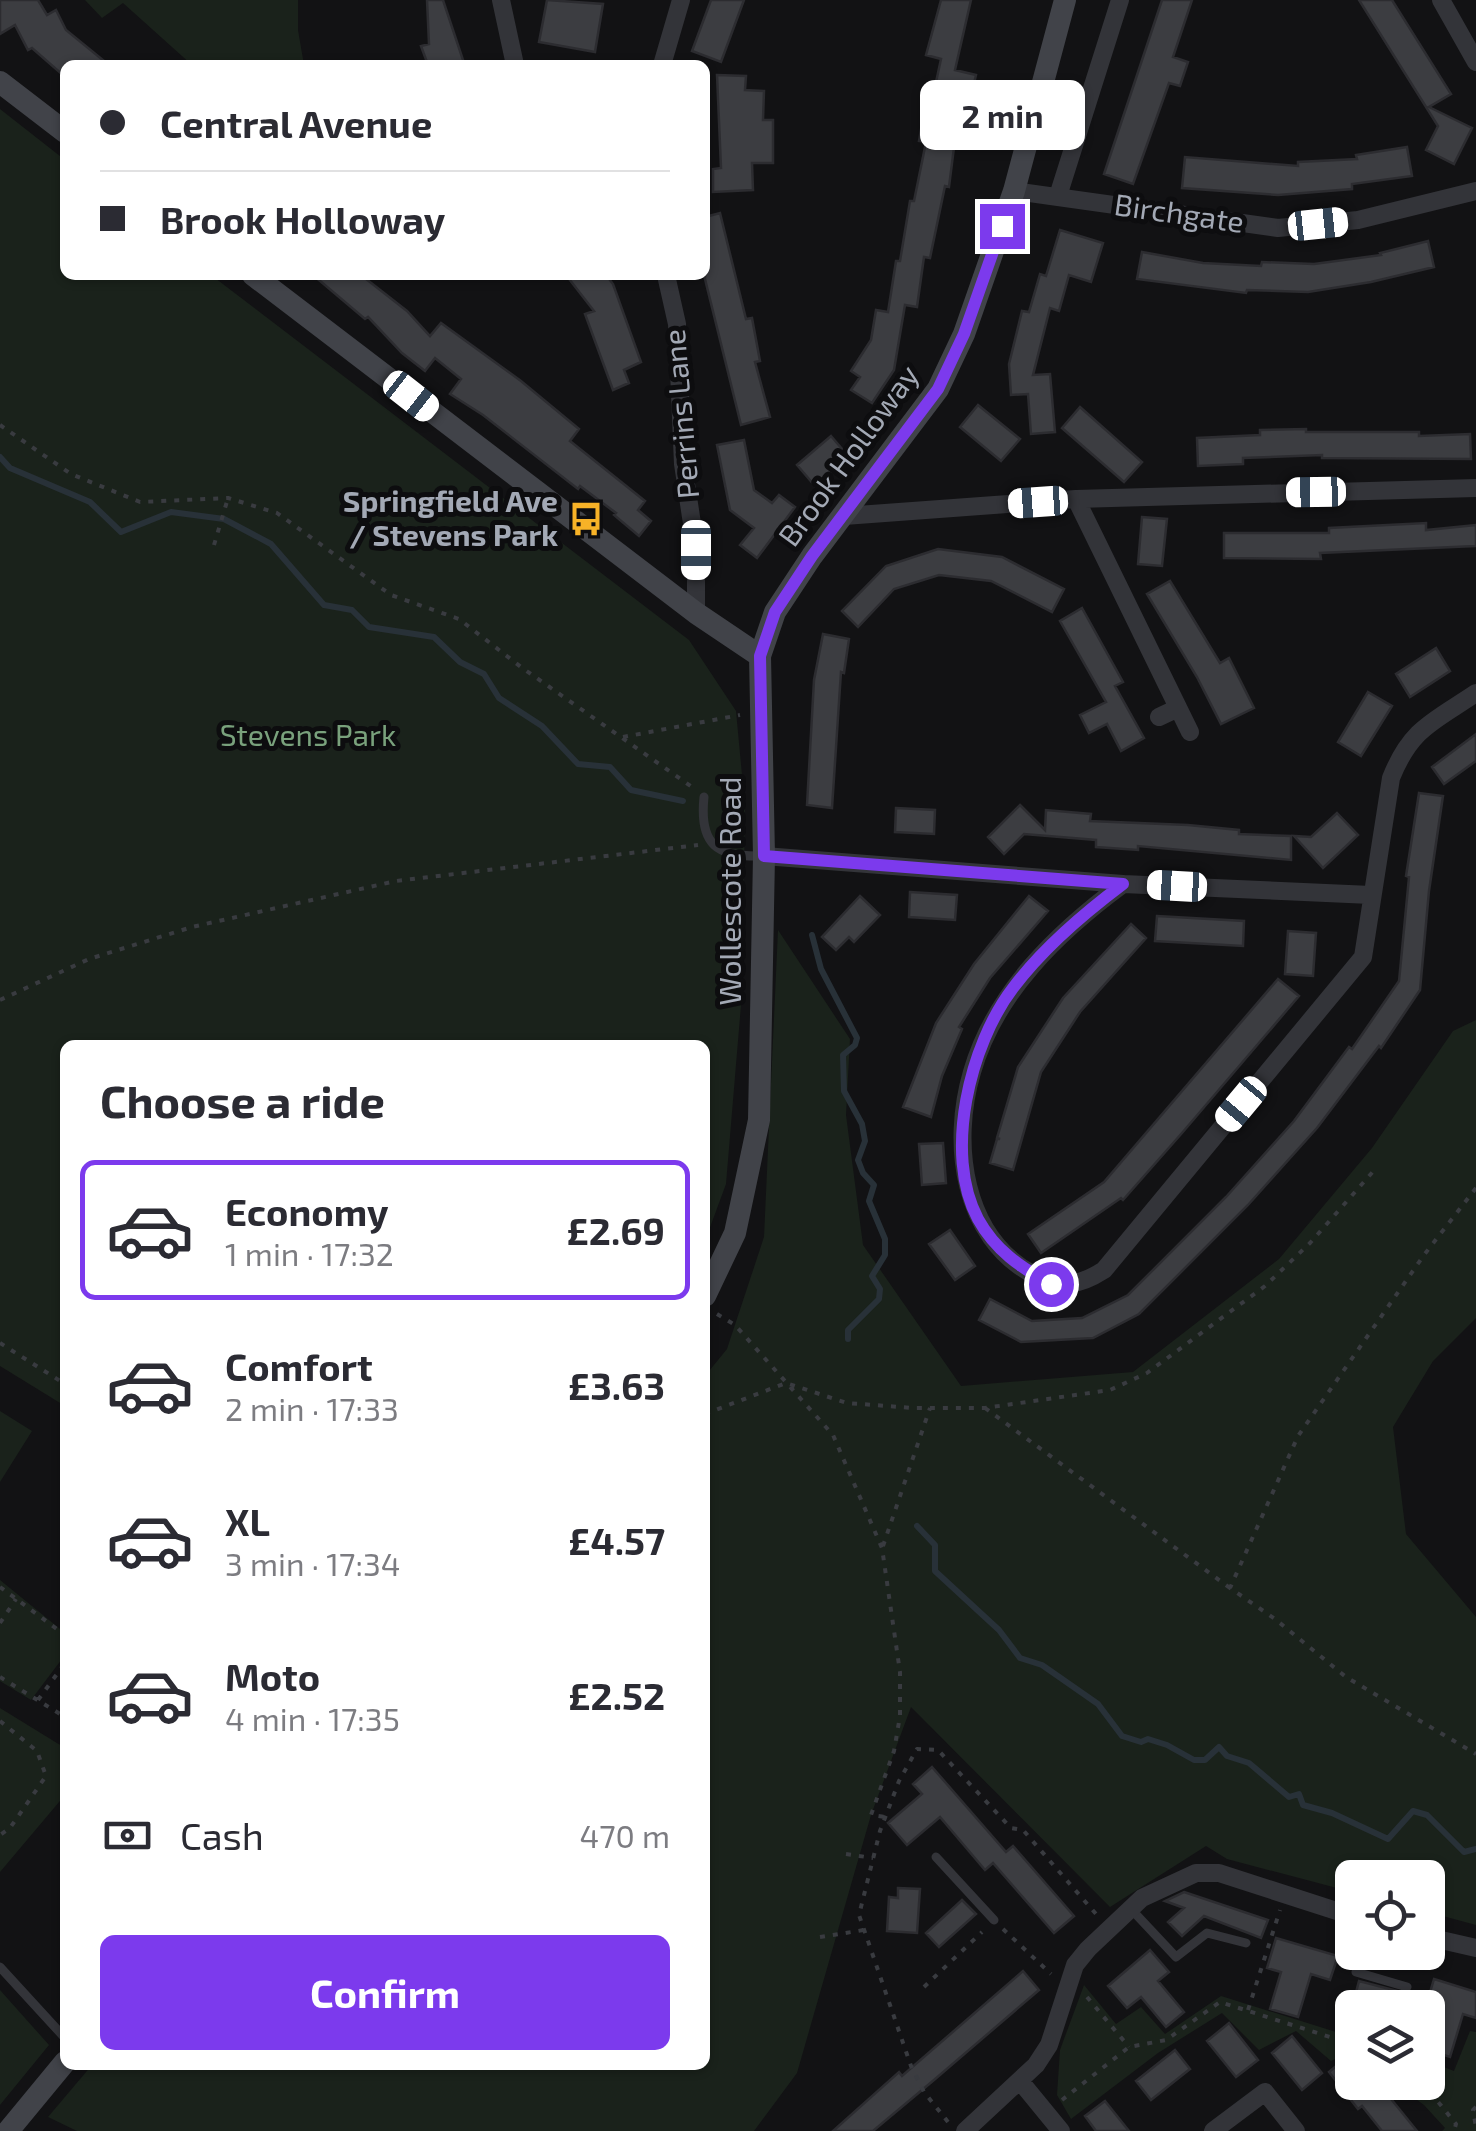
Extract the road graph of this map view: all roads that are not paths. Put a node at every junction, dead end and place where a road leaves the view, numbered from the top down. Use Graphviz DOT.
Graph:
graph roads {
  1 [pos="500,0"];
  2 [pos="681,0"];
  3 [pos="1065,0"];
  4 [pos="1120,0"];
  5 [pos="1441,0"];
  6 [pos="514,60"];
  7 [pos="663,60"];
  8 [pos="1476,62"];
  9 [pos="0,82"];
  10 [pos="60,128"];
  11 [pos="1476,190"];
  12 [pos="1014,191"];
  13 [pos="1058,196"];
  14 [pos="260,280"];
  15 [pos="667,280"];
  16 [pos="1476,488"];
  17 [pos="1076,499"];
  18 [pos="844,516"];
  19 [pos="696,613"];
  20 [pos="760,656"];
  21 [pos="1476,693"];
  22 [pos="1178,708"];
  23 [pos="1158,717"];
  24 [pos="1190,732"];
  25 [pos="699,797"];
  26 [pos="764,856"];
  27 [pos="1123,884"];
  28 [pos="1371,895"];
  29 [pos="710,1285"];
  30 [pos="936,1857"];
  31 [pos="1131,1908"];
  32 [pos="1335,1910"];
  33 [pos="994,1920"];
  34 [pos="1445,1941"];
  35 [pos="1246,1943"];
  36 [pos="1476,1948"];
  37 [pos="0,1967"];
  38 [pos="1357,1970"];
  39 [pos="1407,1987"];
  40 [pos="60,2033"];
  41 [pos="60,2068"];
  42 [pos="1020,2081"];
  43 [pos="8,2131"];
  44 [pos="965,2131"];
  45 [pos="1061,2131"];
  46 [pos="1213,2131"];
  47 [pos="1296,2131"];
  1 -- 6 [label="street"];
  2 -- 7 [label="street"];
  3 -- 12 [label="street, Brook Holloway"];
  4 -- 13 [label="street"];
  5 -- 8 [label="street"];
  9 -- 10 [label="street"];
  11 -- 13 [label="street, Birchgate"];
  12 -- 13 [label="street, Birchgate"];
  12 -- 18 [label="street, Brook Holloway"];
  14 -- 19 [label="street"];
  15 -- 19 [label="street, Perrins Lane"];
  16 -- 17 [label="street"];
  17 -- 18 [label="street"];
  17 -- 22 [label="street"];
  18 -- 20 [label="street, Brook Holloway"];
  19 -- 20 [label="street"];
  20 -- 26 [label="street, Wollescote Road"];
  21 -- 28 [label="street"];
  22 -- 23 [label="street"];
  22 -- 24 [label="street"];
  25 -- 26 [label="lane"];
  26 -- 27 [label="street"];
  26 -- 29 [label="street, Wollescote Road"];
  27 -- 28 [label="street"];
  27 -- 28 [label="street"];
  30 -- 33 [label="lane"];
  31 -- 32 [label="street"];
  31 -- 35 [label="lane"];
  31 -- 42 [label="street"];
  34 -- 36 [label="street"];
  37 -- 40 [label="lane"];
  38 -- 39 [label="lane"];
  41 -- 43 [label="street"];
  42 -- 44 [label="street"];
  42 -- 45 [label="street"];
  46 -- 47 [label="street"];
}
